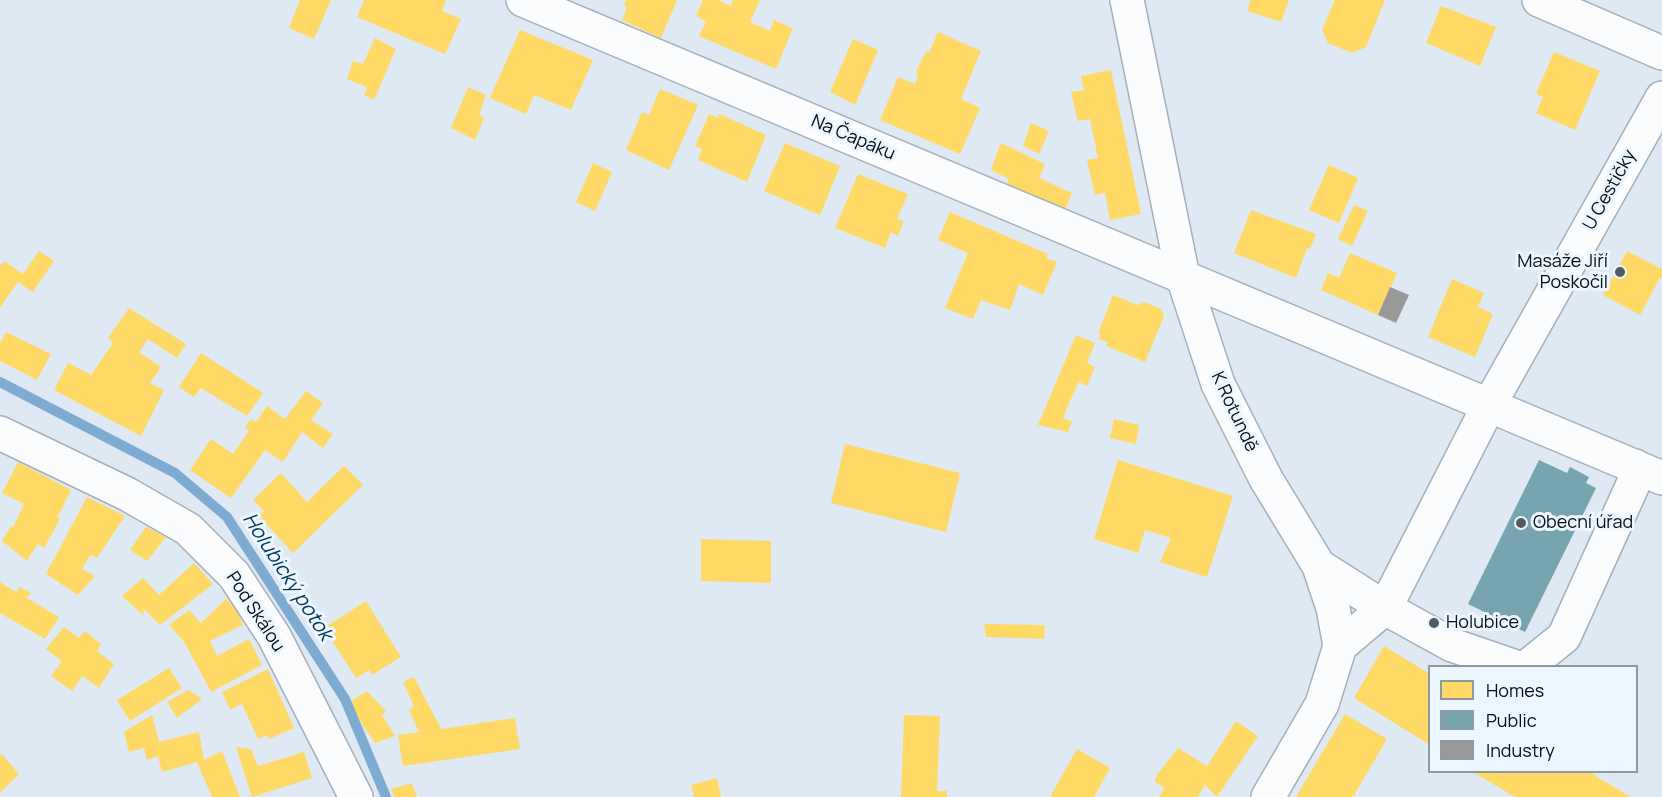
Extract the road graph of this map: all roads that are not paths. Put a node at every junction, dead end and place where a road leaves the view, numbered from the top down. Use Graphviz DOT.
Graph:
graph roads {
  1 [pos="523,0"];
  2 [pos="1127,0"];
  3 [pos="1539,0"];
  4 [pos="1662,53"];
  5 [pos="1662,98"];
  6 [pos="1183,276"];
  7 [pos="1488,407"];
  8 [pos="0,433"];
  9 [pos="1648,472"];
  10 [pos="1319,566"];
  11 [pos="1385,608"];
  12 [pos="1340,646"];
  13 [pos="1509,665"];
  14 [pos="1529,665"];
  15 [pos="356,797"];
  16 [pos="1268,797"];
  1 -- 6 [label="street, Na Čapáku"];
  2 -- 6 [label="street, K Rotundě"];
  3 -- 4 [label="street"];
  5 -- 7 [label="street, U Cestičky"];
  6 -- 7 [label="street, Na Čapáku"];
  6 -- 10 [label="street, K Rotundě"];
  7 -- 9 [label="street, Na Čapáku"];
  7 -- 11 [label="street, U Cestičky"];
  8 -- 15 [label="street, Pod Skálou"];
  9 -- 14 [label="street"];
  10 -- 11 [label="street"];
  10 -- 12 [label="street, K Rotundě"];
  11 -- 12 [label="street"];
  11 -- 13 [label="street"];
  12 -- 16 [label="street, K Rotundě"];
}
